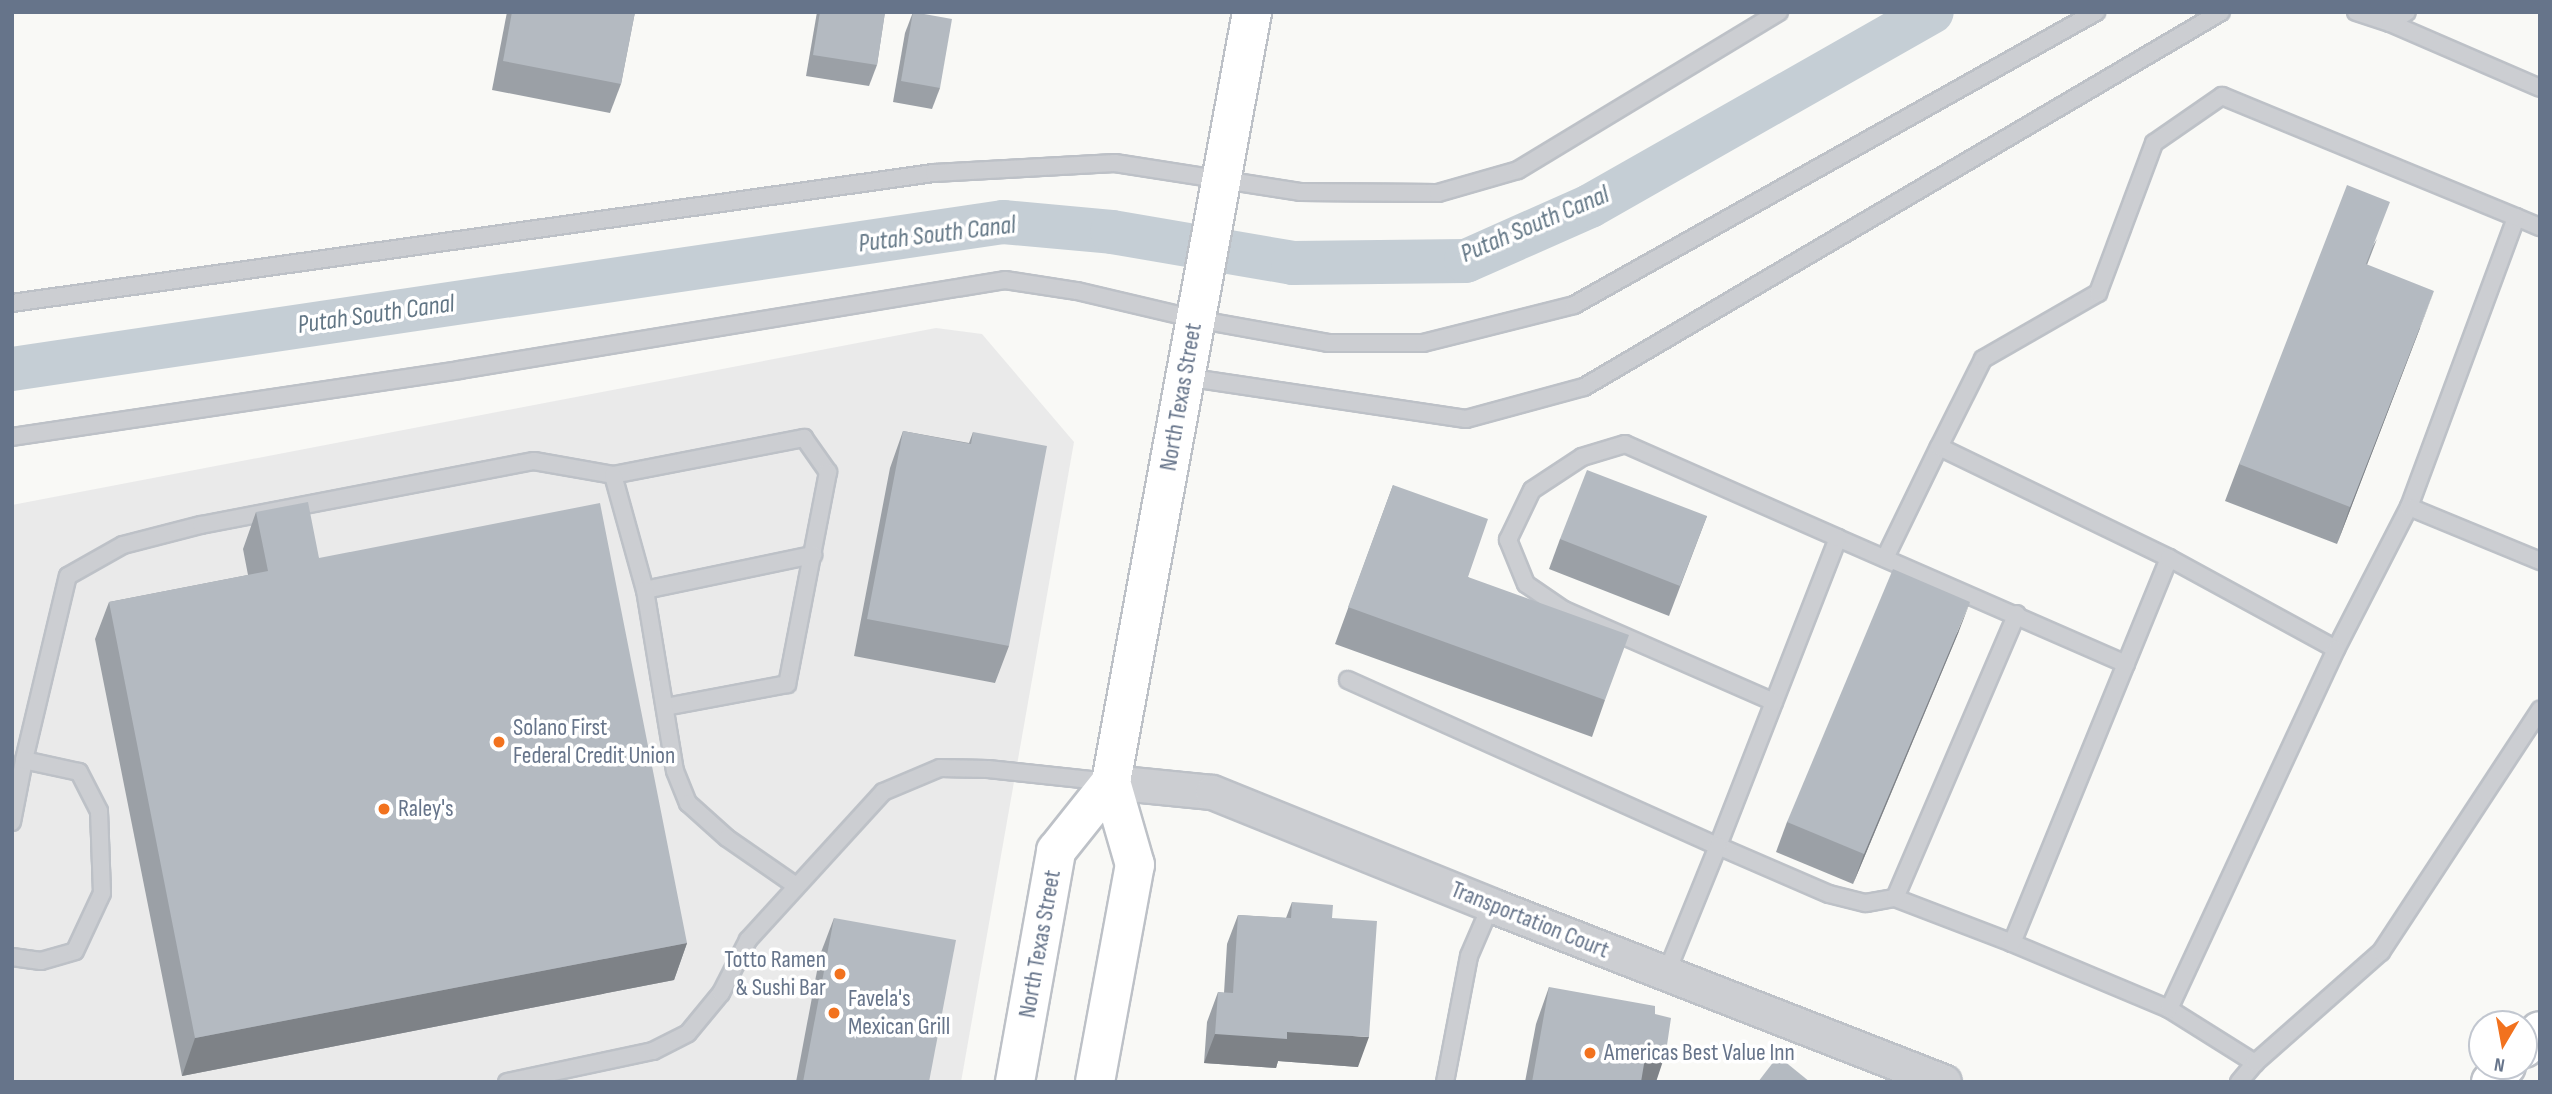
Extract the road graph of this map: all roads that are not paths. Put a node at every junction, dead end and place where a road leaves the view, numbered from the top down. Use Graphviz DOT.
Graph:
graph roads {
  1 [pos="1252,12"];
  2 [pos="1779,12"];
  3 [pos="2096,12"];
  4 [pos="2221,12"];
  5 [pos="2356,12"];
  6 [pos="2407,12"];
  7 [pos="2390,23"];
  8 [pos="2540,88"];
  9 [pos="1218,198"];
  10 [pos="2516,217"];
  11 [pos="2540,227"];
  12 [pos="12,303"];
  13 [pos="1195,319"];
  14 [pos="1185,377"];
  15 [pos="12,437"];
  16 [pos="1938,447"];
  17 [pos="613,475"];
  18 [pos="2409,507"];
  19 [pos="1838,538"];
  20 [pos="813,555"];
  21 [pos="1885,558"];
  22 [pos="2169,558"];
  23 [pos="2540,561"];
  24 [pos="645,590"];
  25 [pos="2017,614"];
  26 [pos="2336,649"];
  27 [pos="2126,664"];
  28 [pos="1348,680"];
  29 [pos="1774,702"];
  30 [pos="665,707"];
  31 [pos="2540,710"];
  32 [pos="24,760"];
  33 [pos="1111,782"];
  34 [pos="12,822"];
  35 [pos="1718,846"];
  36 [pos="795,885"];
  37 [pos="1895,898"];
  38 [pos="1491,905"];
  39 [pos="2012,943"];
  40 [pos="12,957"];
  41 [pos="1666,974"];
  42 [pos="2169,1009"];
  43 [pos="2255,1063"];
  44 [pos="507,1082"];
  45 [pos="1015,1082"];
  46 [pos="1095,1082"];
  47 [pos="1445,1082"];
  48 [pos="1944,1082"];
  49 [pos="2239,1082"];
  1 -- 9 [label="main road, North Texas Street"];
  2 -- 9 [label="lane"];
  3 -- 13 [label="lane"];
  4 -- 14 [label="lane"];
  5 -- 7 [label="lane"];
  6 -- 7 [label="lane"];
  7 -- 8 [label="lane"];
  9 -- 12 [label="lane"];
  9 -- 13 [label="main road, North Texas Street"];
  10 -- 11 [label="lane"];
  10 -- 16 [label="lane"];
  10 -- 18 [label="lane"];
  13 -- 14 [label="main road, North Texas Street"];
  13 -- 15 [label="lane"];
  14 -- 33 [label="main road, North Texas Street"];
  16 -- 21 [label="lane"];
  16 -- 22 [label="lane"];
  17 -- 20 [label="lane"];
  17 -- 24 [label="lane"];
  17 -- 32 [label="lane"];
  18 -- 23 [label="lane"];
  18 -- 26 [label="lane"];
  19 -- 21 [label="lane"];
  19 -- 29 [label="lane"];
  19 -- 29 [label="lane"];
  20 -- 24 [label="lane"];
  20 -- 30 [label="lane"];
  21 -- 25 [label="lane"];
  22 -- 26 [label="lane"];
  22 -- 27 [label="lane"];
  24 -- 30 [label="lane"];
  25 -- 27 [label="lane"];
  25 -- 37 [label="lane"];
  26 -- 42 [label="lane"];
  27 -- 39 [label="lane"];
  28 -- 35 [label="lane"];
  29 -- 35 [label="lane"];
  30 -- 36 [label="lane"];
  31 -- 43 [label="lane"];
  32 -- 34 [label="lane"];
  32 -- 40 [label="lane"];
  33 -- 36 [label="lane"];
  33 -- 38 [label="street, Transportation Court"];
  33 -- 45 [label="main road, North Texas Street"];
  33 -- 46 [label="main road, North Texas Street"];
  35 -- 37 [label="lane"];
  35 -- 41 [label="lane"];
  36 -- 44 [label="lane"];
  37 -- 39 [label="lane"];
  38 -- 41 [label="street, Transportation Court"];
  38 -- 47 [label="lane"];
  39 -- 42 [label="lane"];
  41 -- 48 [label="street, Transportation Court"];
  42 -- 43 [label="lane"];
  43 -- 49 [label="lane"];
}
